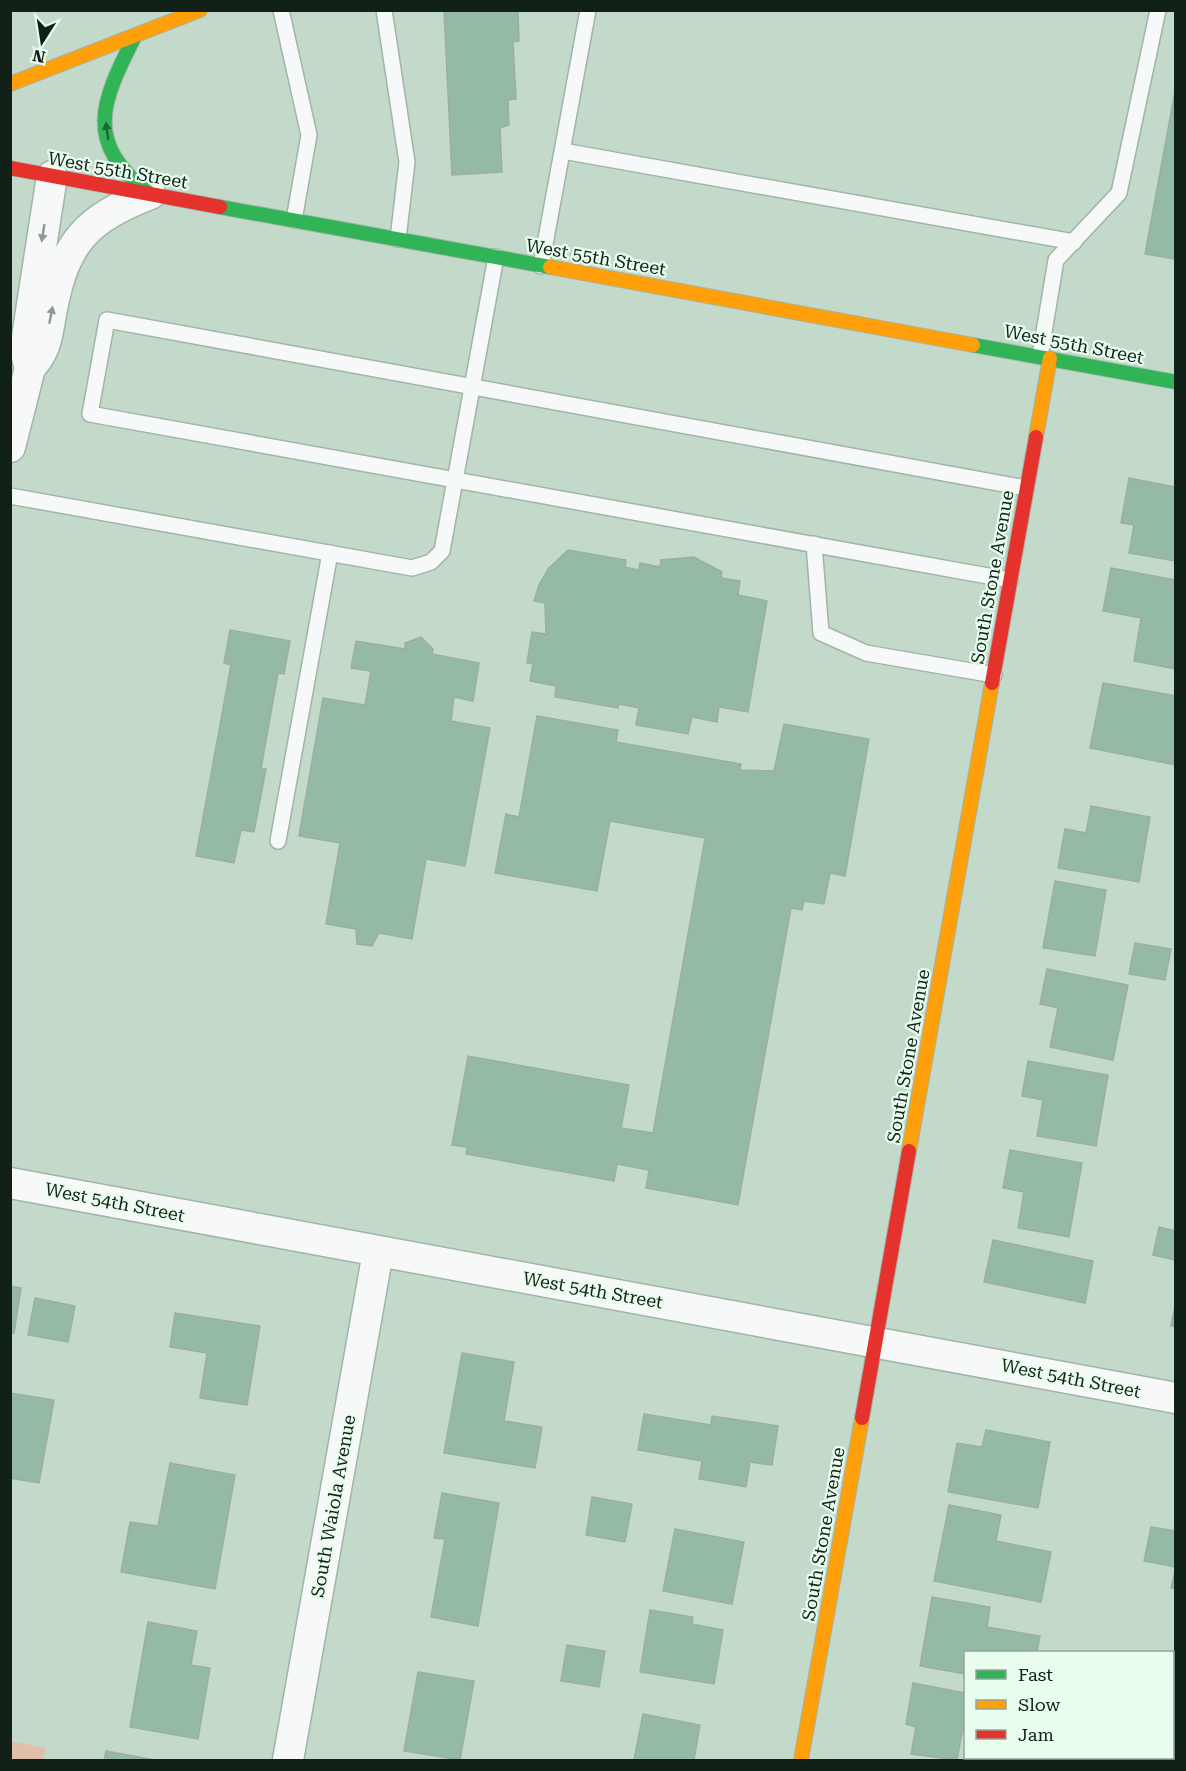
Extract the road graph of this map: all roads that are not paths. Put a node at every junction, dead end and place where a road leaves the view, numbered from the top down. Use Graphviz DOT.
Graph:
graph roads {
  1 [pos="200,10"];
  2 [pos="281,10"];
  3 [pos="384,10"];
  4 [pos="588,10"];
  5 [pos="1158,10"];
  6 [pos="135,36"];
  7 [pos="10,84"];
  8 [pos="563,151"];
  9 [pos="10,168"];
  10 [pos="52,176"];
  11 [pos="150,194"];
  12 [pos="294,220"];
  13 [pos="398,239"];
  14 [pos="1074,242"];
  15 [pos="496,257"];
  16 [pos="541,266"];
  17 [pos="1045,357"];
  18 [pos="30,368"];
  19 [pos="1176,382"];
  20 [pos="474,387"];
  21 [pos="11,437"];
  22 [pos="456,480"];
  23 [pos="1026,488"];
  24 [pos="10,495"];
  25 [pos="814,544"];
  26 [pos="330,553"];
  27 [pos="1010,580"];
  28 [pos="994,675"];
  29 [pos="278,842"];
  30 [pos="10,1183"];
  31 [pos="378,1252"];
  32 [pos="876,1342"];
  33 [pos="1176,1398"];
  34 [pos="288,1761"];
  35 [pos="801,1761"];
  1 -- 6 [label="main road"];
  2 -- 12 [label="lane"];
  3 -- 13 [label="lane"];
  4 -- 8 [label="lane"];
  5 -- 14 [label="lane"];
  6 -- 7 [label="main road"];
  11 -- 6 [label="main road, one-way"];
  8 -- 14 [label="lane"];
  8 -- 16 [label="lane"];
  9 -- 10 [label="main road, West 55th Street"];
  10 -- 11 [label="main road, West 55th Street"];
  10 -- 18 [label="street, one-way"];
  11 -- 12 [label="main road, West 55th Street"];
  18 -- 11 [label="street, one-way"];
  12 -- 13 [label="main road, West 55th Street"];
  13 -- 15 [label="main road, West 55th Street"];
  14 -- 17 [label="lane"];
  15 -- 16 [label="main road, West 55th Street"];
  15 -- 20 [label="lane"];
  16 -- 17 [label="main road, West 55th Street"];
  17 -- 19 [label="main road, West 55th Street"];
  17 -- 23 [label="main road, South Stone Avenue"];
  18 -- 21 [label="street"];
  20 -- 22 [label="lane"];
  20 -- 22 [label="lane"];
  20 -- 23 [label="lane"];
  22 -- 25 [label="lane"];
  22 -- 26 [label="lane"];
  23 -- 27 [label="main road, South Stone Avenue"];
  24 -- 26 [label="lane"];
  25 -- 27 [label="lane"];
  25 -- 28 [label="lane"];
  26 -- 29 [label="lane"];
  27 -- 28 [label="main road, South Stone Avenue"];
  28 -- 32 [label="main road, South Stone Avenue"];
  30 -- 31 [label="street, West 54th Street"];
  31 -- 32 [label="street, West 54th Street"];
  31 -- 34 [label="street, South Waiola Avenue"];
  32 -- 33 [label="street, West 54th Street"];
  32 -- 35 [label="main road, South Stone Avenue"];
}
